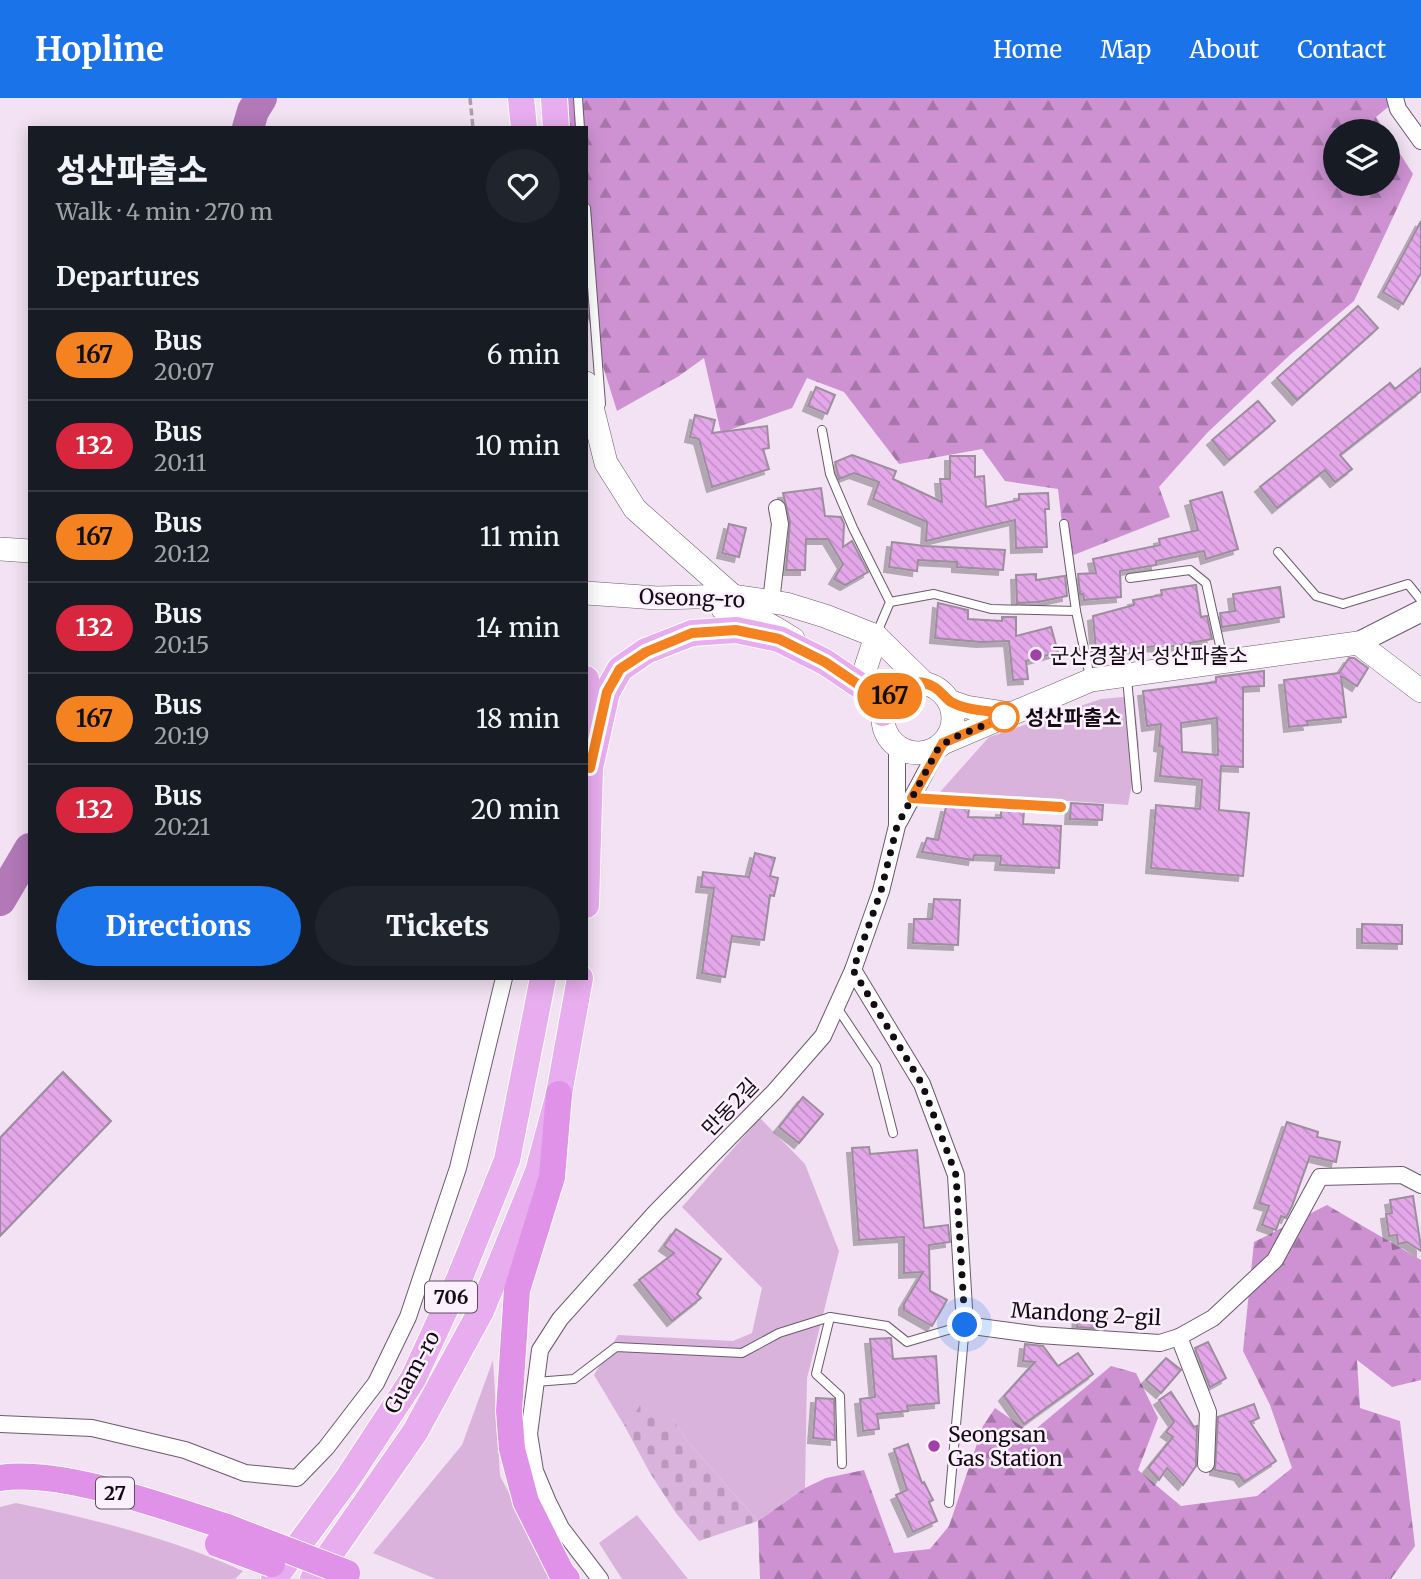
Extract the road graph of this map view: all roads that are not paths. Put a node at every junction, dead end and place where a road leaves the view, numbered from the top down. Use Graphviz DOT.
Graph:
graph roads {
  1 [pos="522,98"];
  2 [pos="554,98"];
  3 [pos="578,98"];
  4 [pos="1395,98"];
  5 [pos="524,126"];
  6 [pos="556,126"];
  7 [pos="580,126"];
  8 [pos="1421,141"];
  9 [pos="588,234"];
  10 [pos="588,391"];
  11 [pos="822,430"];
  12 [pos="606,463"];
  13 [pos="777,508"];
  14 [pos="1064,524"];
  15 [pos="0,549"];
  16 [pos="28,551"];
  17 [pos="1278,552"];
  18 [pos="1130,578"];
  19 [pos="588,593"];
  20 [pos="733,596"];
  21 [pos="657,598"];
  22 [pos="1421,600"];
  23 [pos="771,602"];
  24 [pos="890,602"];
  25 [pos="1076,611"];
  26 [pos="1421,611"];
  27 [pos="876,636"];
  28 [pos="1358,642"];
  29 [pos="825,662"];
  30 [pos="1224,662"];
  31 [pos="1127,675"];
  32 [pos="1091,680"];
  33 [pos="924,683"];
  34 [pos="862,687"];
  35 [pos="1421,691"];
  36 [pos="949,701"];
  37 [pos="883,713"];
  38 [pos="1011,714"];
  39 [pos="588,724"];
  40 [pos="941,745"];
  41 [pos="897,747"];
  42 [pos="590,768"];
  43 [pos="1137,789"];
  44 [pos="912,798"];
  45 [pos="1061,807"];
  46 [pos="897,826"];
  47 [pos="588,836"];
  48 [pos="853,970"];
  49 [pos="504,980"];
  50 [pos="543,980"];
  51 [pos="580,980"];
  52 [pos="836,1006"];
  53 [pos="559,1094"];
  54 [pos="894,1133"];
  55 [pos="1421,1185"];
  56 [pos="830,1317"];
  57 [pos="965,1325"];
  58 [pos="1179,1337"];
  59 [pos="535,1382"];
  60 [pos="0,1424"];
  61 [pos="842,1464"];
  62 [pos="1206,1464"];
  63 [pos="0,1479"];
  64 [pos="0,1496"];
  65 [pos="949,1503"];
  66 [pos="223,1535"];
  67 [pos="277,1573"];
  68 [pos="355,1576"];
  69 [pos="314,1579"];
  70 [pos="567,1579"];
  71 [pos="600,1579"];
  1 -- 5 [label="main road"];
  2 -- 6 [label="main road"];
  3 -- 7 [label="lane"];
  4 -- 8 [label="street"];
  9 -- 12 [label="lane"];
  10 -- 12 [label="main road"];
  11 -- 24 [label="lane"];
  12 -- 20 [label="main road"];
  13 -- 23 [label="street"];
  14 -- 25 [label="lane"];
  15 -- 16 [label="main road"];
  17 -- 22 [label="lane"];
  18 -- 30 [label="lane"];
  19 -- 21 [label="main road, Oseong-ro"];
  20 -- 21 [label="main road, Oseong-ro"];
  20 -- 23 [label="main road, Oseong-ro"];
  21 -- 29 [label="main road"];
  23 -- 27 [label="main road, Oseong-ro"];
  24 -- 25 [label="lane"];
  24 -- 27 [label="lane"];
  25 -- 32 [label="lane"];
  26 -- 28 [label="street"];
  27 -- 33 [label="main road"];
  27 -- 34 [label="main road"];
  28 -- 30 [label="main road"];
  28 -- 35 [label="main road"];
  29 -- 34 [label="main road"];
  29 -- 42 [label="main road"];
  30 -- 31 [label="main road"];
  31 -- 32 [label="main road"];
  31 -- 43 [label="lane"];
  32 -- 38 [label="main road"];
  33 -- 36 [label="main road"];
  33 -- 37 [label="main road"];
  34 -- 37 [label="main road"];
  36 -- 38 [label="main road"];
  36 -- 40 [label="main road"];
  37 -- 41 [label="main road"];
  38 -- 40 [label="main road"];
  39 -- 42 [label="main road"];
  40 -- 41 [label="main road"];
  40 -- 44 [label="street"];
  41 -- 46 [label="street"];
  42 -- 47 [label="main road"];
  44 -- 45 [label="lane"];
  44 -- 46 [label="street"];
  46 -- 48 [label="street, 만동2길"];
  48 -- 52 [label="street, 만동2길"];
  48 -- 57 [label="street"];
  49 -- 60 [label="street"];
  50 -- 67 [label="main road, Guam-ro / 706"];
  51 -- 53 [label="main road, Guam-ro / 706"];
  52 -- 54 [label="lane"];
  52 -- 59 [label="street, 만동2길"];
  53 -- 69 [label="main road, Guam-ro / 706"];
  53 -- 70 [label="highway"];
  55 -- 58 [label="street, Mandong 2-gil"];
  56 -- 57 [label="lane"];
  56 -- 59 [label="lane"];
  56 -- 61 [label="lane"];
  57 -- 58 [label="street, Mandong 2-gil"];
  57 -- 65 [label="lane"];
  58 -- 62 [label="street"];
  59 -- 71 [label="street, 만동2길"];
  63 -- 66 [label="highway, 27"];
  64 -- 66 [label="highway"];
  66 -- 68 [label="highway, 27, bridge"];
  66 -- 69 [label="highway, bridge"];
}
